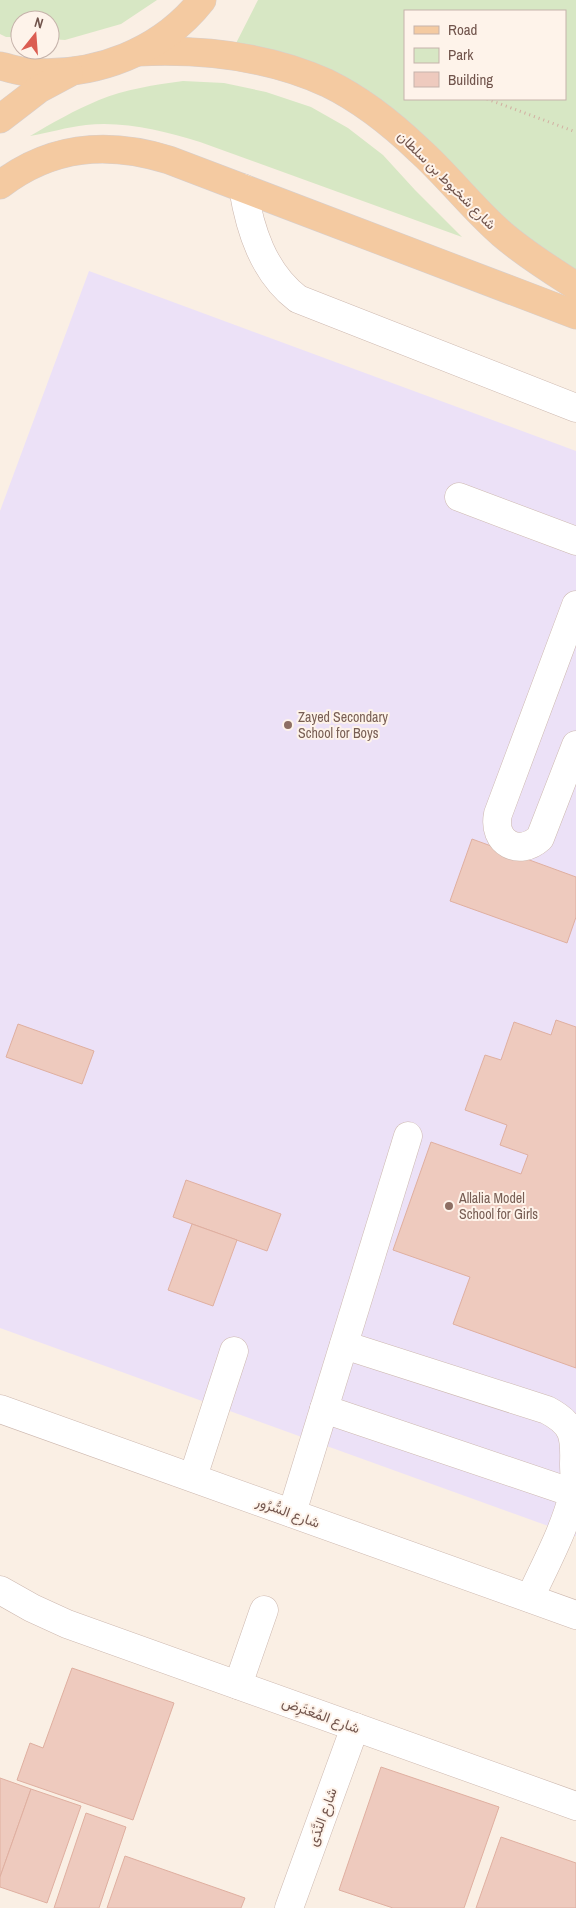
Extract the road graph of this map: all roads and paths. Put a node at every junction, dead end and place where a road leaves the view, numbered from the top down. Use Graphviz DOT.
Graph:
graph roads {
  1 [pos="202,0"];
  2 [pos="138,52"];
  3 [pos="0,66"];
  4 [pos="70,72"];
  5 [pos="490,100"];
  6 [pos="0,119"];
  7 [pos="576,132"];
  8 [pos="0,185"];
  9 [pos="243,188"];
  10 [pos="576,286"];
  11 [pos="576,314"];
  12 [pos="576,408"];
  13 [pos="459,497"];
  14 [pos="576,541"];
  15 [pos="575,609"];
  16 [pos="576,745"];
  17 [pos="408,1136"];
  18 [pos="344,1345"];
  19 [pos="234,1352"];
  20 [pos="324,1408"];
  21 [pos="0,1409"];
  22 [pos="193,1477"];
  23 [pos="575,1494"];
  24 [pos="292,1513"];
  25 [pos="0,1590"];
  26 [pos="530,1598"];
  27 [pos="264,1610"];
  28 [pos="0,1611"];
  29 [pos="576,1615"];
  30 [pos="67,1624"];
  31 [pos="238,1685"];
  32 [pos="356,1727"];
  33 [pos="576,1806"];
  34 [pos="289,1908"];
  1 -- 2 [label="main road"];
  2 -- 4 [label="main road"];
  2 -- 10 [label="main road, شارع شخبوط بن سلطان"];
  3 -- 4 [label="main road"];
  4 -- 6 [label="main road"];
  5 -- 7 [label="path"];
  8 -- 9 [label="main road"];
  9 -- 11 [label="main road"];
  9 -- 12 [label="street"];
  13 -- 14 [label="street"];
  15 -- 16 [label="street"];
  17 -- 18 [label="street"];
  18 -- 20 [label="street"];
  18 -- 23 [label="street"];
  19 -- 22 [label="street"];
  20 -- 23 [label="street"];
  20 -- 24 [label="street"];
  21 -- 22 [label="street, شارع السُّرُور"];
  22 -- 24 [label="street, شارع السُّرُور"];
  23 -- 26 [label="street"];
  24 -- 26 [label="street, شارع السُّرُور"];
  25 -- 30 [label="street, شارع المُعْتَرِض"];
  26 -- 29 [label="street, شارع السُّرُور"];
  27 -- 31 [label="street"];
  28 -- 30 [label="street, شارع المُعْتَرِض"];
  30 -- 31 [label="street, شارع المُعْتَرِض"];
  31 -- 32 [label="street, شارع المُعْتَرِض"];
  32 -- 33 [label="street, شارع المُعْتَرِض"];
  32 -- 34 [label="street, شارع النَّدَى"];
}
